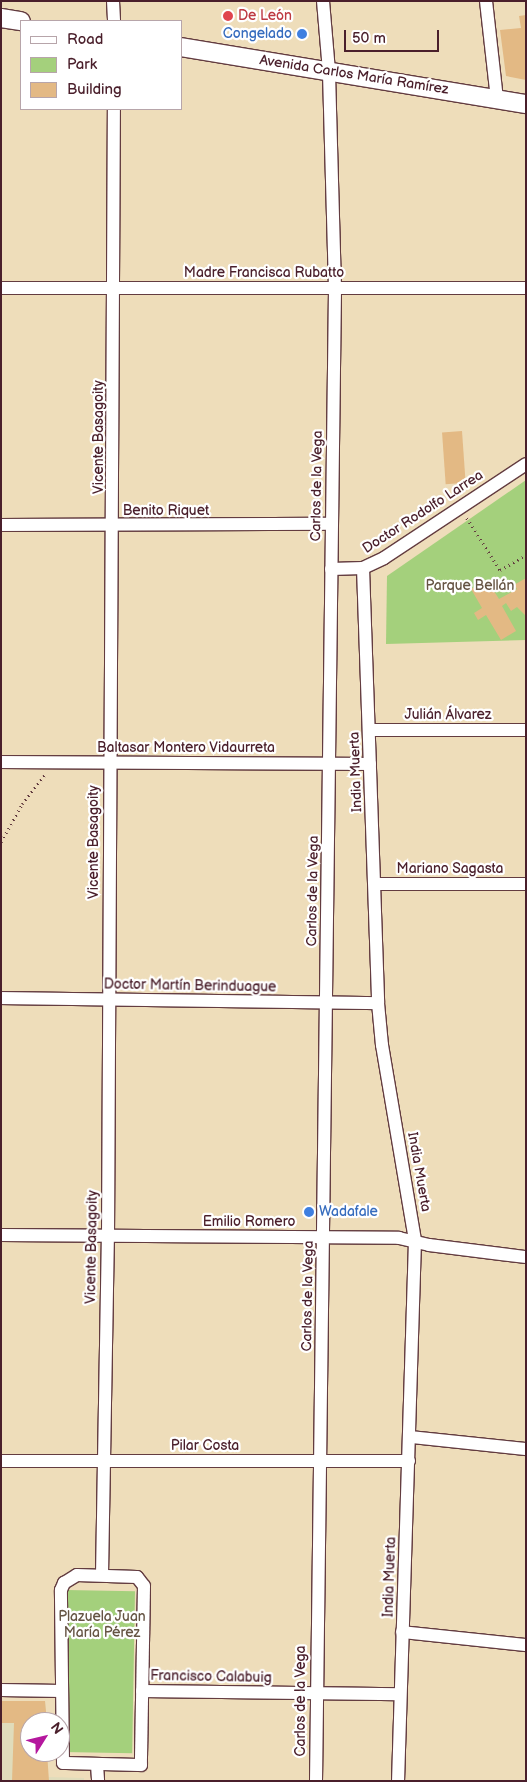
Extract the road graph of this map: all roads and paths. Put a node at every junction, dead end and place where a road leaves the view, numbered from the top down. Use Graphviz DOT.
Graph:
graph roads {
  1 [pos="113,1"];
  2 [pos="323,1"];
  3 [pos="486,1"];
  4 [pos="1,18"];
  5 [pos="114,20"];
  6 [pos="20,22"];
  7 [pos="182,48"];
  8 [pos="329,71"];
  9 [pos="497,99"];
  10 [pos="526,104"];
  11 [pos="114,110"];
  12 [pos="1,288"];
  13 [pos="114,288"];
  14 [pos="335,288"];
  15 [pos="526,288"];
  16 [pos="526,464"];
  17 [pos="461,507"];
  18 [pos="331,524"];
  19 [pos="1,525"];
  20 [pos="114,525"];
  21 [pos="526,555"];
  22 [pos="363,568"];
  23 [pos="332,569"];
  24 [pos="369,730"];
  25 [pos="526,730"];
  26 [pos="1,762"];
  27 [pos="57,762"];
  28 [pos="109,763"];
  29 [pos="329,764"];
  30 [pos="370,764"];
  31 [pos="1,842"];
  32 [pos="375,884"];
  33 [pos="526,884"];
  34 [pos="1,998"];
  35 [pos="108,1000"];
  36 [pos="326,1003"];
  37 [pos="378,1003"];
  38 [pos="1,1235"];
  39 [pos="324,1236"];
  40 [pos="108,1237"];
  41 [pos="415,1241"];
  42 [pos="526,1257"];
  43 [pos="410,1437"];
  44 [pos="526,1449"];
  45 [pos="1,1461"];
  46 [pos="102,1461"];
  47 [pos="320,1461"];
  48 [pos="409,1461"];
  49 [pos="102,1575"];
  50 [pos="402,1632"];
  51 [pos="526,1645"];
  52 [pos="1,1690"];
  53 [pos="62,1691"];
  54 [pos="142,1691"];
  55 [pos="315,1694"];
  56 [pos="400,1694"];
  57 [pos="98,1765"];
  58 [pos="98,1781"];
  59 [pos="316,1781"];
  60 [pos="398,1781"];
  1 -- 5 [label="street"];
  2 -- 8 [label="street, Carlos de la Vega"];
  3 -- 9 [label="street"];
  4 -- 6 [label="main road"];
  7 -- 8 [label="main road, Avenida Carlos María Ramírez"];
  8 -- 9 [label="main road, Avenida Carlos María Ramírez"];
  8 -- 14 [label="street, Carlos de la Vega"];
  9 -- 10 [label="main road, Avenida Carlos María Ramírez"];
  11 -- 13 [label="street, Vicente Basagoity"];
  12 -- 13 [label="street, Madre Francisca Rubatto"];
  13 -- 14 [label="street, Madre Francisca Rubatto"];
  13 -- 20 [label="street, Vicente Basagoity"];
  14 -- 15 [label="street, Madre Francisca Rubatto"];
  14 -- 18 [label="street, Carlos de la Vega"];
  16 -- 17 [label="street, Doctor Rodolfo Larrea"];
  17 -- 21 [label="path"];
  17 -- 22 [label="street, Doctor Rodolfo Larrea"];
  18 -- 20 [label="street, Benito Riquet"];
  18 -- 23 [label="street, Carlos de la Vega"];
  19 -- 20 [label="street, Benito Riquet"];
  20 -- 28 [label="street, Vicente Basagoity"];
  22 -- 23 [label="street, Doctor Rodolfo Larrea"];
  22 -- 24 [label="street, India Muerta"];
  23 -- 29 [label="street, Carlos de la Vega"];
  24 -- 25 [label="street, Julián Álvarez"];
  24 -- 30 [label="street, India Muerta"];
  26 -- 27 [label="street, Baltasar Montero Vidaurreta"];
  27 -- 28 [label="street, Baltasar Montero Vidaurreta"];
  27 -- 31 [label="path"];
  28 -- 29 [label="street, Baltasar Montero Vidaurreta"];
  28 -- 35 [label="street, Vicente Basagoity"];
  29 -- 30 [label="street, Baltasar Montero Vidaurreta"];
  29 -- 36 [label="street, Carlos de la Vega"];
  30 -- 32 [label="street, India Muerta"];
  32 -- 33 [label="street, Mariano Sagasta"];
  32 -- 37 [label="street, India Muerta"];
  34 -- 35 [label="street, Doctor Martín Berinduague"];
  35 -- 36 [label="street, Doctor Martín Berinduague"];
  35 -- 40 [label="street, Vicente Basagoity"];
  36 -- 37 [label="street, Doctor Martín Berinduague"];
  36 -- 39 [label="street, Carlos de la Vega"];
  37 -- 41 [label="street, India Muerta"];
  38 -- 40 [label="street, Emilio Romero"];
  39 -- 40 [label="street, Emilio Romero"];
  39 -- 41 [label="street, Emilio Romero"];
  39 -- 47 [label="street, Carlos de la Vega"];
  40 -- 46 [label="street, Vicente Basagoity"];
  41 -- 42 [label="street, Emilio Romero"];
  41 -- 43 [label="street, India Muerta"];
  43 -- 44 [label="street"];
  43 -- 48 [label="street, India Muerta"];
  45 -- 46 [label="street, Pilar Costa"];
  46 -- 47 [label="street, Pilar Costa"];
  46 -- 49 [label="street, Vicente Basagoity"];
  47 -- 48 [label="street, Pilar Costa"];
  47 -- 55 [label="street, Carlos de la Vega"];
  48 -- 50 [label="street, India Muerta"];
  49 -- 53 [label="street"];
  49 -- 54 [label="street"];
  50 -- 51 [label="street"];
  50 -- 56 [label="street, India Muerta"];
  52 -- 53 [label="street"];
  53 -- 57 [label="street"];
  54 -- 55 [label="street, Francisco Calabuig"];
  54 -- 57 [label="street"];
  55 -- 56 [label="street, Francisco Calabuig"];
  55 -- 59 [label="street, Carlos de la Vega"];
  56 -- 60 [label="street, India Muerta"];
  57 -- 58 [label="street"];
}
